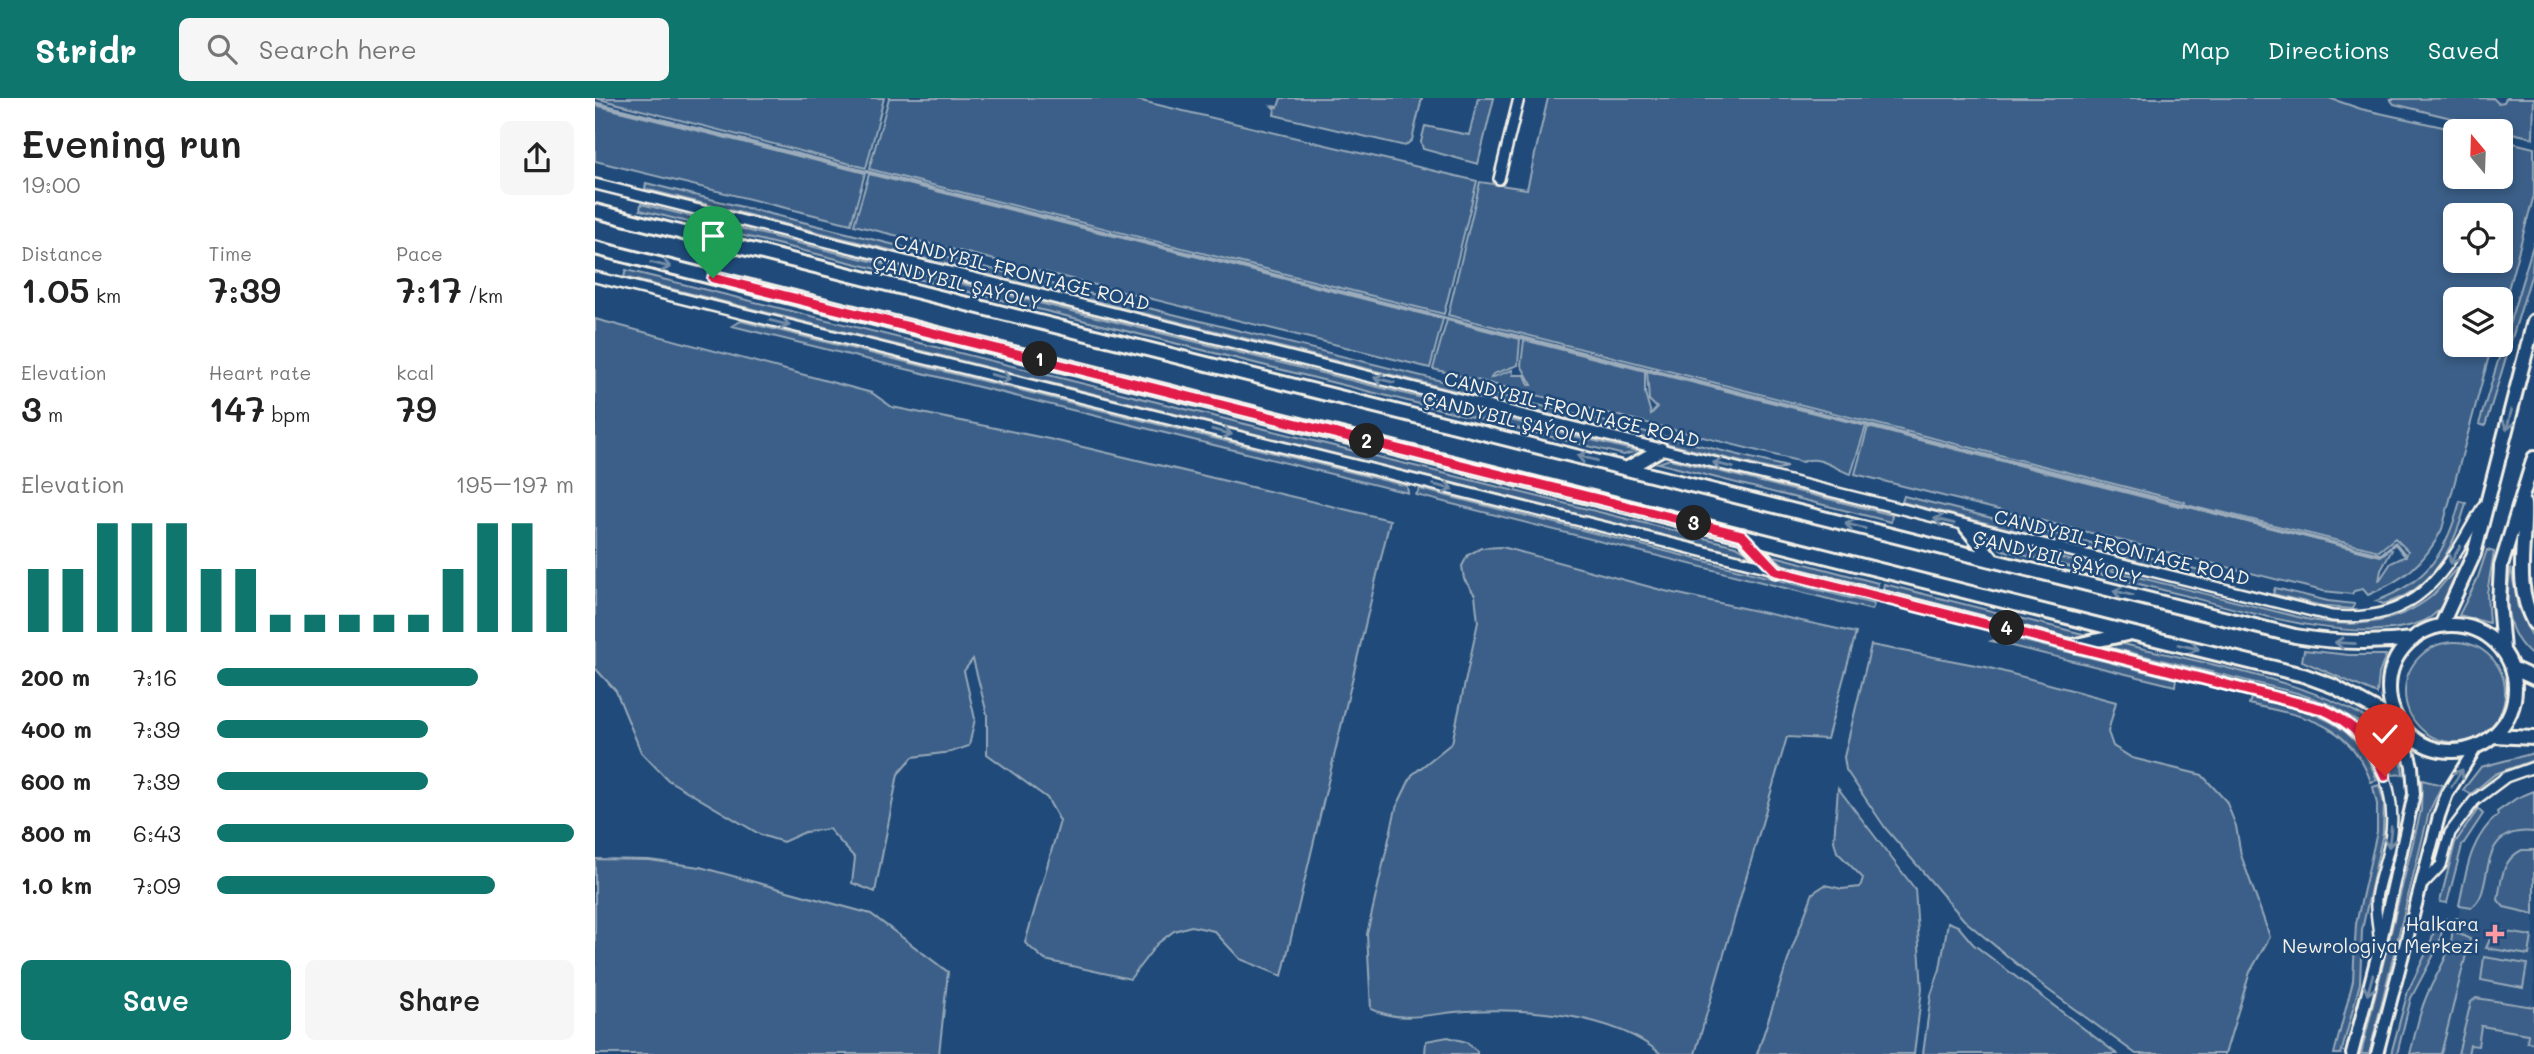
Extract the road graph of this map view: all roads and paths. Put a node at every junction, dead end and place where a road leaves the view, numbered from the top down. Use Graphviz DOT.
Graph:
graph roads {
  1 [pos="1519,98"];
  2 [pos="1499,179"];
  3 [pos="595,184"];
  4 [pos="595,211"];
  5 [pos="595,248"];
  6 [pos="595,277"];
  7 [pos="2534,321"];
  8 [pos="1661,449"];
  9 [pos="2534,458"];
  10 [pos="1627,468"];
  11 [pos="2489,496"];
  12 [pos="2524,498"];
  13 [pos="1966,527"];
  14 [pos="1742,535"];
  15 [pos="1993,561"];
  16 [pos="1776,571"];
  17 [pos="2534,623"];
  18 [pos="2441,626"];
  19 [pos="2131,633"];
  20 [pos="2413,639"];
  21 [pos="2076,645"];
  22 [pos="2503,651"];
  23 [pos="2512,668"];
  24 [pos="2534,678"];
  25 [pos="2400,725"];
  26 [pos="2494,736"];
  27 [pos="2534,738"];
  28 [pos="2476,747"];
  29 [pos="2534,767"];
  30 [pos="2423,884"];
  31 [pos="2380,945"];
  32 [pos="2352,1054"];
  33 [pos="2377,1054"];
  1 -- 2 [label="street"];
  8 -- 3 [label="street, CANDYBIL FRONTAGE ROAD, one-way"];
  10 -- 4 [label="main road, ÇANDYBIL ŞAÝOLY, one-way"];
  5 -- 14 [label="main road, one-way"];
  6 -- 16 [label="street, one-way"];
  7 -- 11 [label="main road, one-way"];
  8 -- 10 [label="main road"];
  13 -- 8 [label="street, CANDYBIL FRONTAGE ROAD, one-way"];
  9 -- 12 [label="main road"];
  15 -- 10 [label="main road, ÇANDYBIL ŞAÝOLY, one-way"];
  11 -- 13 [label="street, CANDYBIL FRONTAGE ROAD, one-way"];
  11 -- 18 [label="main road"];
  12 -- 17 [label="main road"];
  12 -- 22 [label="main road"];
  13 -- 15 [label="main road"];
  14 -- 16 [label="main road"];
  14 -- 19 [label="main road"];
  20 -- 15 [label="main road, ÇANDYBIL ŞAÝOLY, one-way"];
  16 -- 21 [label="street"];
  18 -- 20 [label="main road"];
  18 -- 22 [label="main road"];
  19 -- 21 [label="main road"];
  19 -- 25 [label="main road, one-way"];
  20 -- 25 [label="main road"];
  21 -- 31 [label="street, one-way"];
  22 -- 23 [label="main road"];
  23 -- 24 [label="main road"];
  23 -- 26 [label="main road"];
  25 -- 28 [label="main road"];
  25 -- 31 [label="street"];
  26 -- 27 [label="main road"];
  26 -- 28 [label="main road"];
  30 -- 28 [label="street, one-way"];
  29 -- 30 [label="street"];
  30 -- 33 [label="street"];
  31 -- 32 [label="street, one-way"];
}
